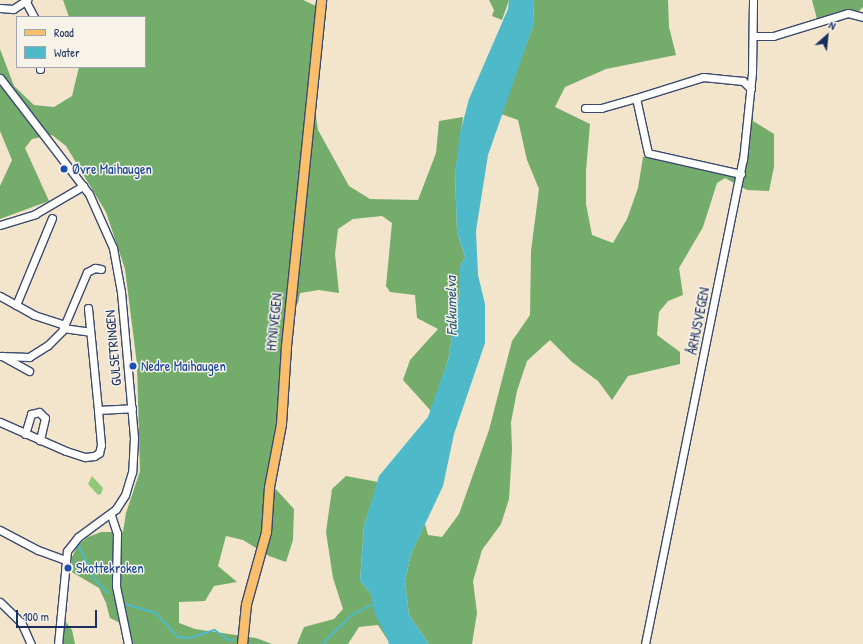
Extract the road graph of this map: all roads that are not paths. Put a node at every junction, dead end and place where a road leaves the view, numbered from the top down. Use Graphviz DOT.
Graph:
graph roads {
  1 [pos="321,0"];
  2 [pos="753,0"];
  3 [pos="26,1"];
  4 [pos="0,8"];
  5 [pos="34,16"];
  6 [pos="863,17"];
  7 [pos="753,36"];
  8 [pos="752,73"];
  9 [pos="0,78"];
  10 [pos="743,81"];
  11 [pos="751,89"];
  12 [pos="636,98"];
  13 [pos="585,108"];
  14 [pos="740,174"];
  15 [pos="84,186"];
  16 [pos="52,218"];
  17 [pos="0,225"];
  18 [pos="100,269"];
  19 [pos="0,296"];
  20 [pos="16,305"];
  21 [pos="88,308"];
  22 [pos="63,327"];
  23 [pos="90,332"];
  24 [pos="1,356"];
  25 [pos="29,371"];
  26 [pos="132,408"];
  27 [pos="98,410"];
  28 [pos="0,422"];
  29 [pos="25,434"];
  30 [pos="40,440"];
  31 [pos="111,515"];
  32 [pos="0,530"];
  33 [pos="65,560"];
  34 [pos="0,602"];
  35 [pos="30,644"];
  36 [pos="58,644"];
  37 [pos="128,644"];
  38 [pos="242,644"];
  39 [pos="645,644"];
  1 -- 38 [label="main road, HYNIVEGEN"];
  2 -- 7 [label="street, ÅRHUSVEGEN"];
  3 -- 4 [label="street"];
  3 -- 5 [label="street"];
  6 -- 7 [label="street"];
  7 -- 8 [label="street, ÅRHUSVEGEN"];
  8 -- 10 [label="street"];
  8 -- 11 [label="street, ÅRHUSVEGEN"];
  9 -- 15 [label="street, GULSETRINGEN"];
  10 -- 11 [label="street"];
  10 -- 12 [label="street"];
  11 -- 14 [label="street, ÅRHUSVEGEN"];
  12 -- 13 [label="street"];
  12 -- 14 [label="street"];
  14 -- 39 [label="street, ÅRHUSVEGEN"];
  15 -- 17 [label="street"];
  15 -- 26 [label="street, GULSETRINGEN"];
  16 -- 20 [label="street"];
  18 -- 22 [label="street"];
  19 -- 20 [label="street"];
  20 -- 22 [label="street"];
  21 -- 23 [label="street"];
  22 -- 23 [label="street"];
  22 -- 24 [label="street"];
  23 -- 27 [label="street"];
  24 -- 25 [label="street"];
  26 -- 27 [label="street"];
  26 -- 31 [label="street, GULSETRINGEN"];
  27 -- 30 [label="street"];
  28 -- 29 [label="street"];
  29 -- 30 [label="street"];
  29 -- 30 [label="street"];
  31 -- 33 [label="street"];
  31 -- 37 [label="street"];
  32 -- 33 [label="street"];
  33 -- 36 [label="street"];
  34 -- 35 [label="street"];
}
